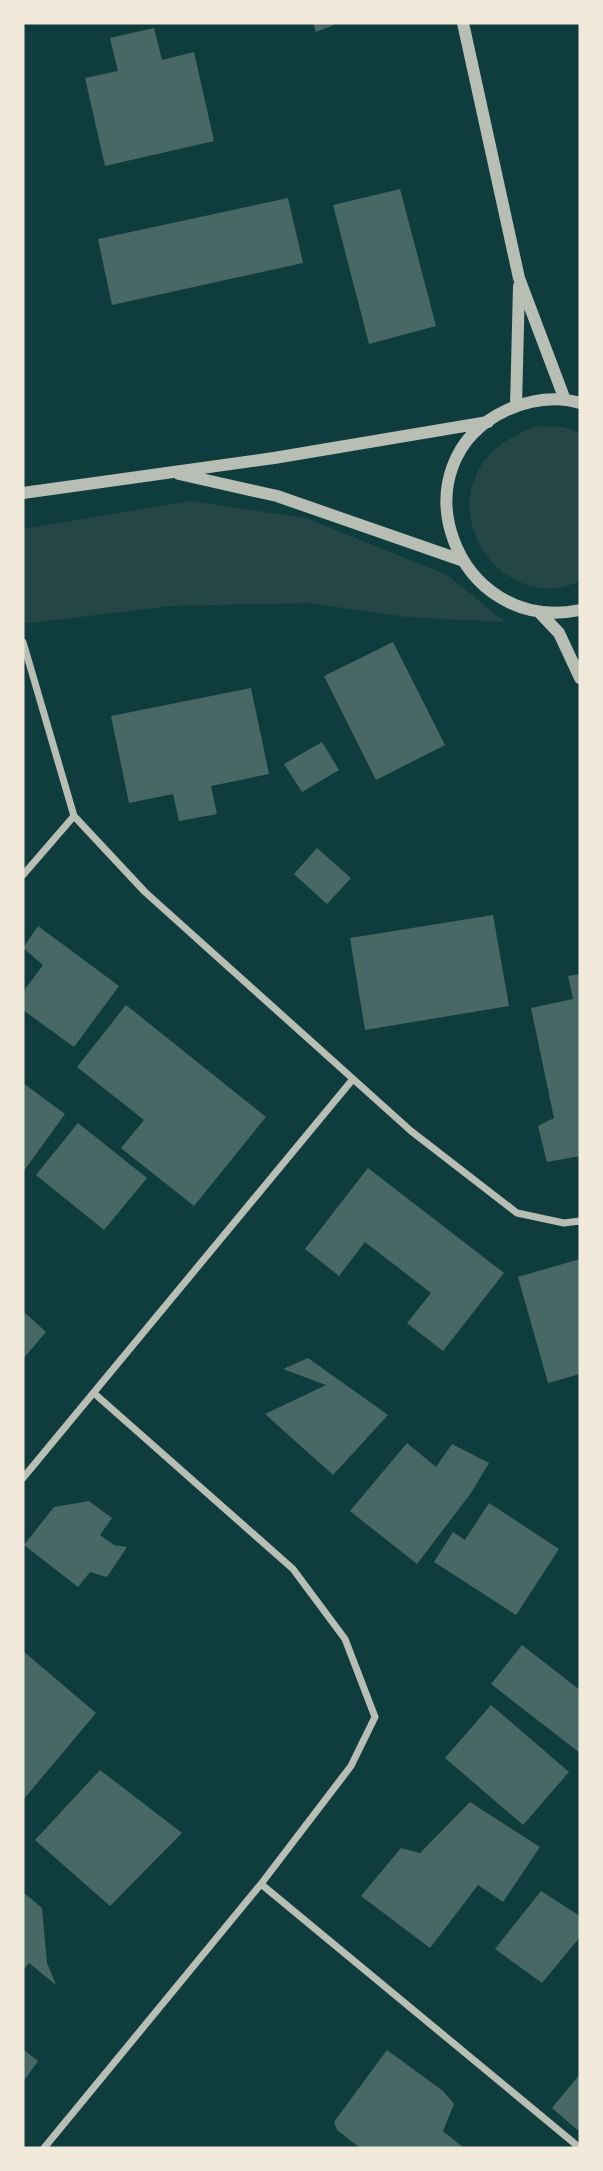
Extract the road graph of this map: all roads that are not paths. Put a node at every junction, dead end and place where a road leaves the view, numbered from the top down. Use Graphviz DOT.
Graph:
graph roads {
  1 [pos="463,23"];
  2 [pos="519,278"];
  3 [pos="575,402"];
  4 [pos="516,406"];
  5 [pos="488,422"];
  6 [pos="172,472"];
  7 [pos="23,493"];
  8 [pos="461,560"];
  9 [pos="580,610"];
  10 [pos="540,613"];
  11 [pos="23,642"];
  12 [pos="580,678"];
  13 [pos="74,816"];
  14 [pos="23,875"];
  15 [pos="353,1079"];
  16 [pos="580,1221"];
  17 [pos="95,1394"];
  18 [pos="23,1478"];
  19 [pos="261,1884"];
  20 [pos="44,2148"];
  21 [pos="580,2148"];
  1 -- 2 [label="street"];
  2 -- 3 [label="street"];
  2 -- 4 [label="street"];
  3 -- 4 [label="street"];
  4 -- 5 [label="street"];
  5 -- 6 [label="street"];
  5 -- 8 [label="street"];
  6 -- 7 [label="street"];
  6 -- 8 [label="street"];
  8 -- 10 [label="street"];
  9 -- 10 [label="street"];
  10 -- 12 [label="street"];
  11 -- 13 [label="street"];
  13 -- 14 [label="street"];
  13 -- 15 [label="street"];
  15 -- 16 [label="street"];
  15 -- 17 [label="street"];
  17 -- 18 [label="street"];
  17 -- 19 [label="street"];
  19 -- 20 [label="street"];
  19 -- 21 [label="street"];
}
